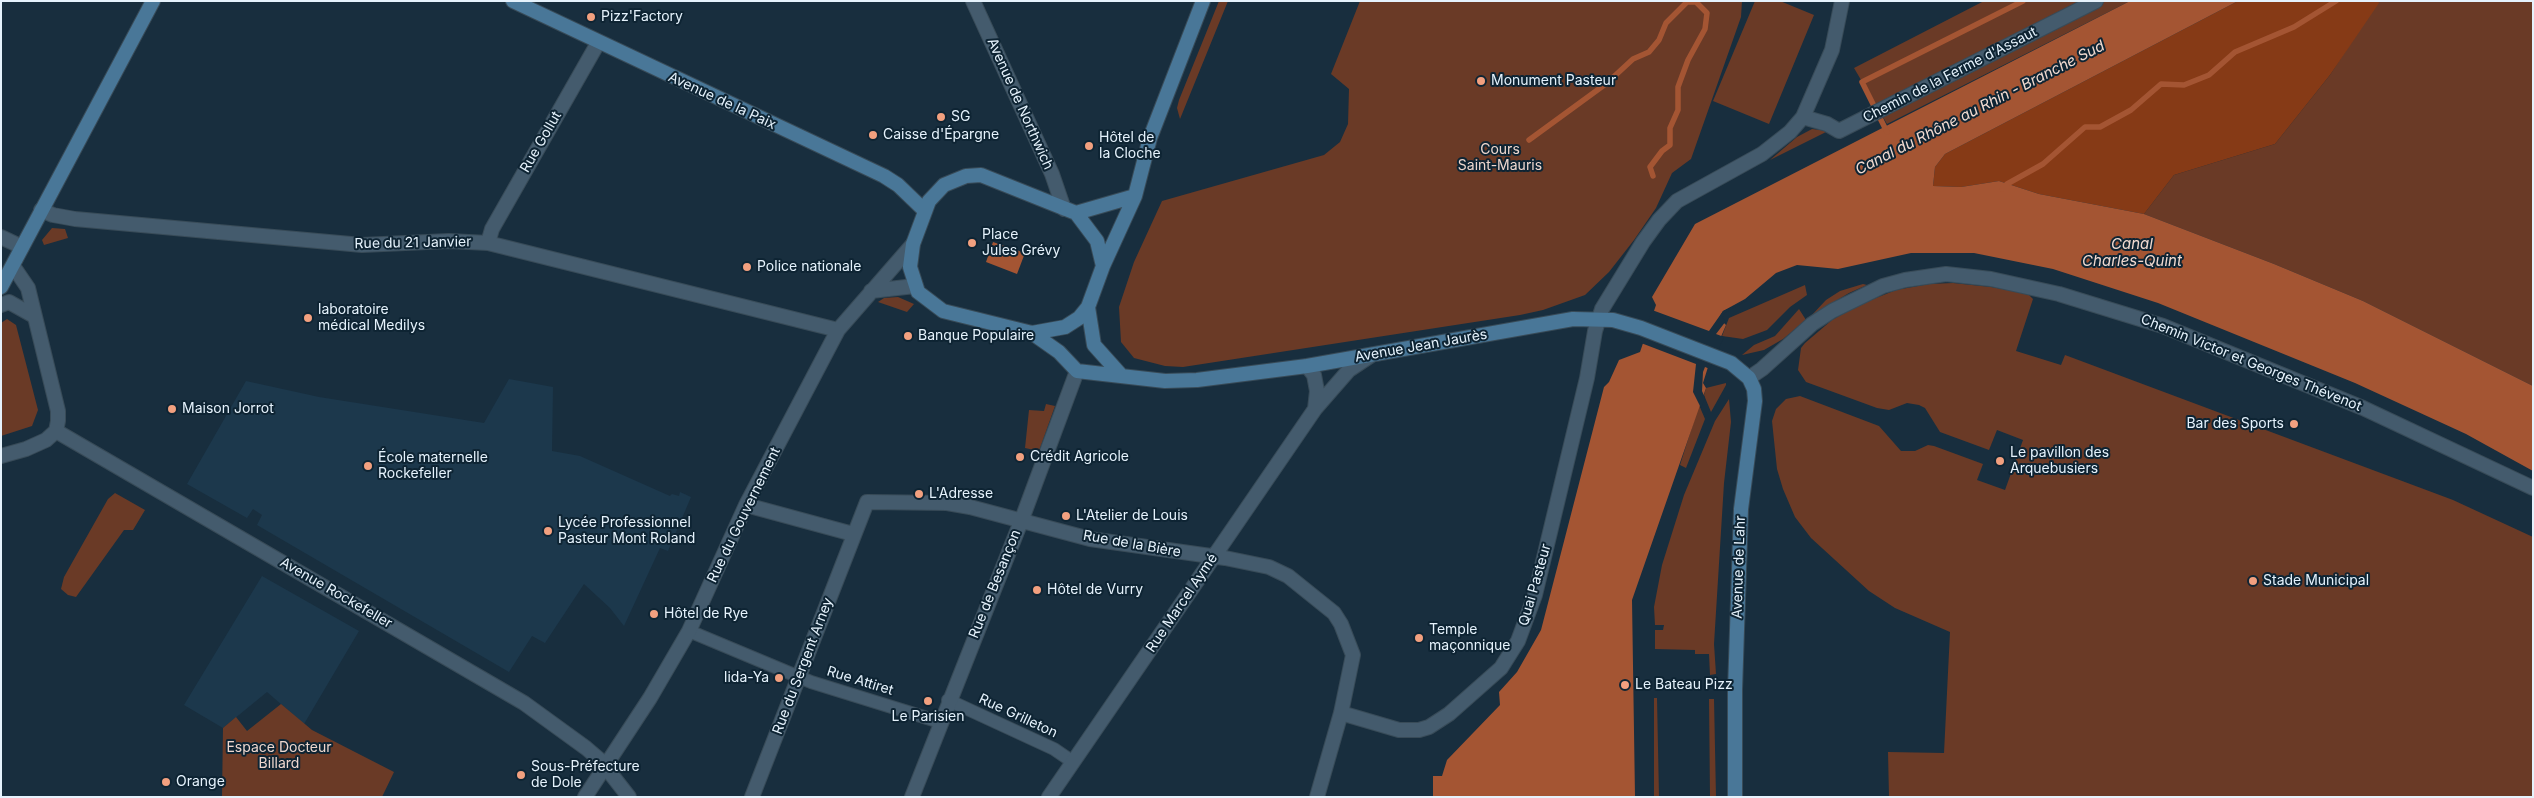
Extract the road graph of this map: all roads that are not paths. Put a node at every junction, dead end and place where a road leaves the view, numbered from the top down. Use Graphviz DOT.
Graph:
graph roads {
  1 [pos="153,1"];
  2 [pos="513,1"];
  3 [pos="973,1"];
  4 [pos="1203,1"];
  5 [pos="1842,1"];
  6 [pos="2096,1"];
  7 [pos="598,42"];
  8 [pos="1802,117"];
  9 [pos="1135,196"];
  10 [pos="41,210"];
  11 [pos="924,210"];
  12 [pos="1070,211"];
  13 [pos="1,237"];
  14 [pos="488,243"];
  15 [pos="913,244"];
  16 [pos="22,248"];
  17 [pos="13,266"];
  18 [pos="1104,266"];
  19 [pos="915,286"];
  20 [pos="1,287"];
  21 [pos="872,291"];
  22 [pos="1,305"];
  23 [pos="1088,307"];
  24 [pos="34,316"];
  25 [pos="1599,319"];
  26 [pos="838,330"];
  27 [pos="1032,333"];
  28 [pos="1370,356"];
  29 [pos="1306,366"];
  30 [pos="1077,371"];
  31 [pos="1120,374"];
  32 [pos="1749,378"];
  33 [pos="1315,409"];
  34 [pos="56,431"];
  35 [pos="1,456"];
  36 [pos="2533,488"];
  37 [pos="746,505"];
  38 [pos="1022,520"];
  39 [pos="852,534"];
  40 [pos="1214,557"];
  41 [pos="689,631"];
  42 [pos="798,676"];
  43 [pos="948,700"];
  44 [pos="1341,712"];
  45 [pos="940,722"];
  46 [pos="1073,762"];
  47 [pos="606,768"];
  48 [pos="585,797"];
  49 [pos="629,797"];
  50 [pos="752,797"];
  51 [pos="912,797"];
  52 [pos="1049,797"];
  53 [pos="1317,797"];
  54 [pos="1735,797"];
  1 -- 10 [label="main road"];
  2 -- 7 [label="main road, Avenue de la Paix"];
  3 -- 12 [label="street, Avenue de Northwich"];
  4 -- 9 [label="main road"];
  5 -- 8 [label="street, Quai Pasteur"];
  6 -- 8 [label="street, Chemin de la Ferme d'Assaut"];
  7 -- 11 [label="main road, Avenue de la Paix"];
  7 -- 14 [label="street, Rue Gollut"];
  8 -- 25 [label="street, Quai Pasteur"];
  9 -- 12 [label="main road"];
  9 -- 18 [label="main road"];
  10 -- 14 [label="street, Rue du 21 Janvier"];
  10 -- 16 [label="main road"];
  11 -- 12 [label="main road"];
  11 -- 15 [label="main road"];
  12 -- 18 [label="main road"];
  13 -- 16 [label="street"];
  14 -- 26 [label="street, Rue du 21 Janvier"];
  15 -- 19 [label="main road"];
  15 -- 21 [label="street, Rue du Gouvernement"];
  16 -- 17 [label="main road"];
  17 -- 20 [label="main road"];
  17 -- 24 [label="street"];
  18 -- 23 [label="main road"];
  19 -- 21 [label="street"];
  19 -- 27 [label="main road"];
  21 -- 26 [label="street, Rue du Gouvernement"];
  22 -- 24 [label="street"];
  23 -- 27 [label="main road"];
  23 -- 31 [label="main road"];
  24 -- 34 [label="street"];
  25 -- 28 [label="main road, Avenue Jean Jaurès"];
  25 -- 32 [label="main road, Avenue Jean Jaurès"];
  25 -- 44 [label="street, Quai Pasteur"];
  26 -- 37 [label="street, Rue du Gouvernement"];
  27 -- 30 [label="main road"];
  28 -- 29 [label="main road, Avenue Jean Jaurès"];
  28 -- 33 [label="street, Rue Marcel Aymé"];
  29 -- 31 [label="main road, Avenue Jean Jaurès"];
  29 -- 33 [label="street"];
  30 -- 31 [label="main road, Avenue Jean Jaurès"];
  30 -- 38 [label="street, Rue de Besançon"];
  32 -- 36 [label="street, Chemin Victor et Georges Thévenot"];
  32 -- 54 [label="main road, Avenue de Lahr"];
  33 -- 40 [label="street, Rue Marcel Aymé"];
  34 -- 35 [label="street"];
  34 -- 47 [label="street, Avenue Rockefeller"];
  37 -- 39 [label="street"];
  37 -- 41 [label="street, Rue du Gouvernement"];
  38 -- 39 [label="street, Rue de la Bière"];
  38 -- 40 [label="street, Rue de la Bière"];
  38 -- 43 [label="street, Rue de Besançon"];
  39 -- 42 [label="street, Rue du Sergent Arney"];
  40 -- 44 [label="street, Rue de la Bière"];
  40 -- 46 [label="street, Rue Marcel Aymé"];
  41 -- 42 [label="street, Rue Attiret"];
  41 -- 47 [label="street, Rue du Gouvernement"];
  42 -- 45 [label="street, Rue Attiret"];
  42 -- 50 [label="street, Rue du Sergent Arney"];
  43 -- 45 [label="street, Rue de Besançon"];
  43 -- 46 [label="street, Rue Grilleton"];
  44 -- 53 [label="street, Rue de la Bière"];
  45 -- 51 [label="street, Rue de Besançon"];
  46 -- 52 [label="street, Rue Marcel Aymé"];
  47 -- 48 [label="street, Rue du Gouvernement"];
  47 -- 49 [label="street, Avenue Rockefeller"];
}
